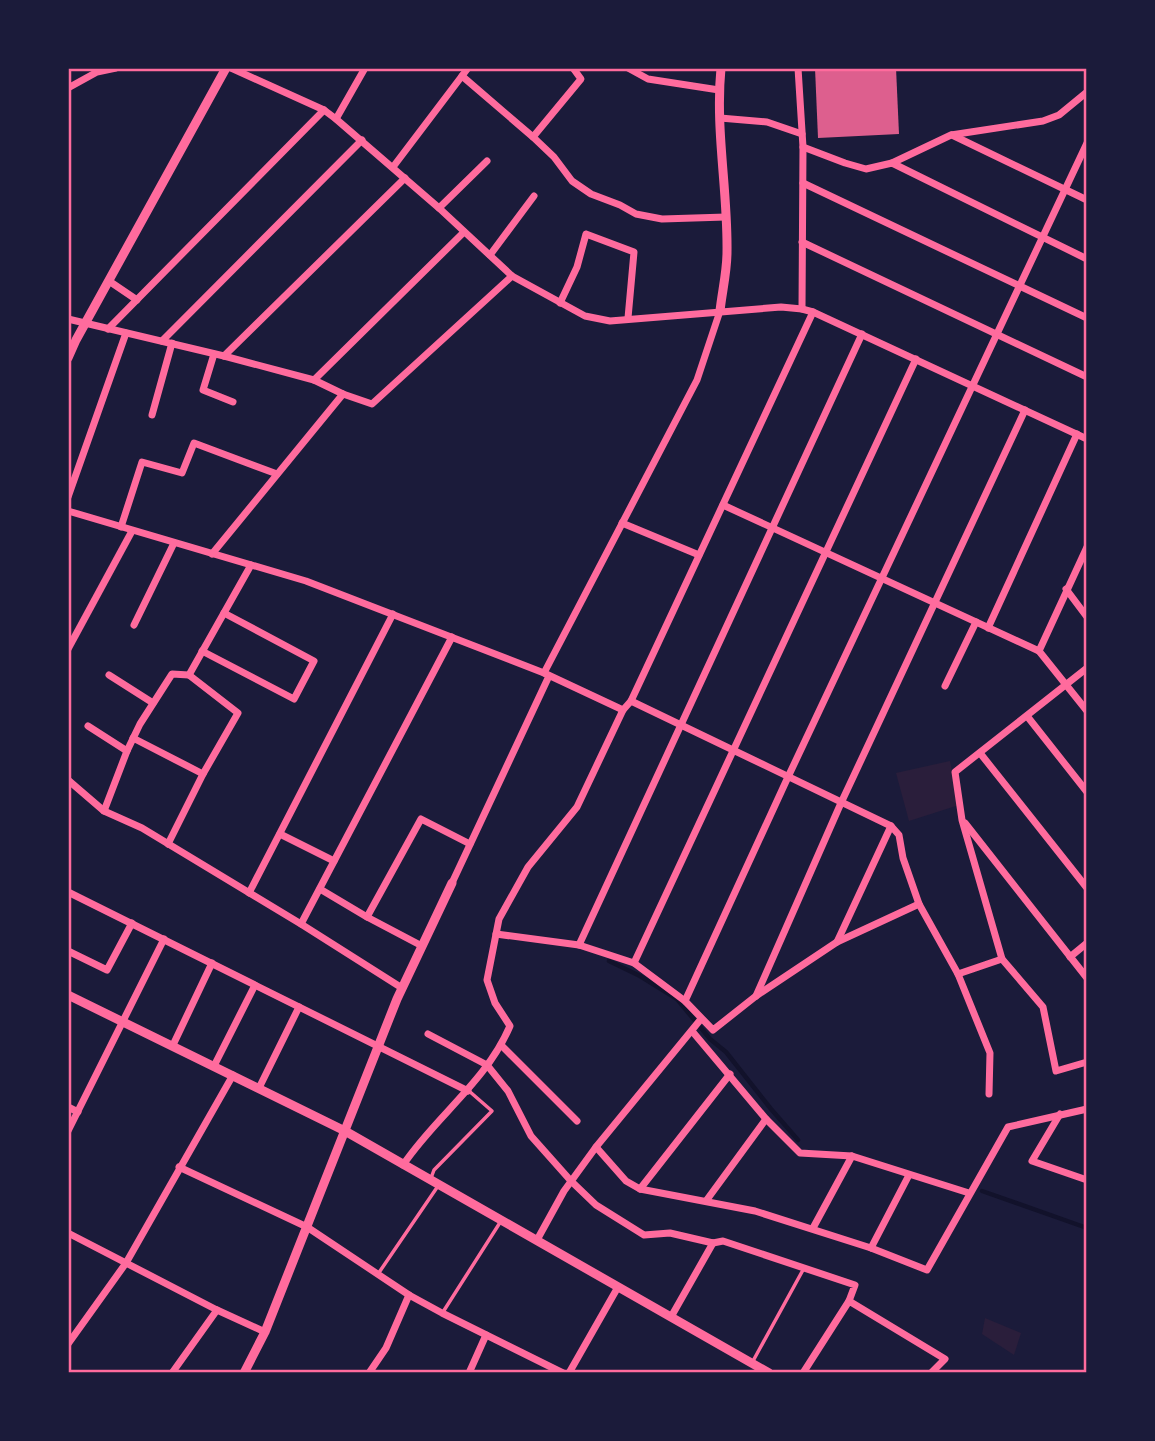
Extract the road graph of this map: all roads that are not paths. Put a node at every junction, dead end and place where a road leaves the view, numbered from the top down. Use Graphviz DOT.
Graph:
graph roads {
  1 [pos="116,68"];
  2 [pos="229,68"];
  3 [pos="365,68"];
  4 [pos="468,68"];
  5 [pos="573,68"];
  6 [pos="628,68"];
  7 [pos="721,68"];
  8 [pos="799,68"];
  9 [pos="462,76"];
  10 [pos="68,88"];
  11 [pos="719,90"];
  12 [pos="1087,92"];
  13 [pos="324,110"];
  14 [pos="335,118"];
  15 [pos="720,118"];
  16 [pos="802,134"];
  17 [pos="951,135"];
  18 [pos="533,137"];
  19 [pos="362,140"];
  20 [pos="1087,143"];
  21 [pos="803,147"];
  22 [pos="487,161"];
  23 [pos="892,163"];
  24 [pos="393,167"];
  25 [pos="405,178"];
  26 [pos="803,183"];
  27 [pos="1065,190"];
  28 [pos="534,196"];
  29 [pos="1087,200"];
  30 [pos="439,208"];
  31 [pos="726,217"];
  32 [pos="464,232"];
  33 [pos="1042,238"];
  34 [pos="803,242"];
  35 [pos="490,255"];
  36 [pos="1087,259"];
  37 [pos="512,276"];
  38 [pos="109,281"];
  39 [pos="1019,286"];
  40 [pos="137,300"];
  41 [pos="560,303"];
  42 [pos="802,309"];
  43 [pos="720,312"];
  44 [pos="813,312"];
  45 [pos="68,318"];
  46 [pos="628,318"];
  47 [pos="1087,318"];
  48 [pos="86,323"];
  49 [pos="108,329"];
  50 [pos="126,333"];
  51 [pos="862,334"];
  52 [pos="997,334"];
  53 [pos="162,341"];
  54 [pos="172,344"];
  55 [pos="214,354"];
  56 [pos="223,356"];
  57 [pos="68,358"];
  58 [pos="916,359"];
  59 [pos="1087,377"];
  60 [pos="314,380"];
  61 [pos="972,386"];
  62 [pos="343,394"];
  63 [pos="233,402"];
  64 [pos="1025,410"];
  65 [pos="152,415"];
  66 [pos="1077,434"];
  67 [pos="1087,439"];
  68 [pos="277,474"];
  69 [pos="68,497"];
  70 [pos="723,505"];
  71 [pos="68,511"];
  72 [pos="622,523"];
  73 [pos="121,527"];
  74 [pos="772,528"];
  75 [pos="132,531"];
  76 [pos="174,543"];
  77 [pos="1087,547"];
  78 [pos="826,553"];
  79 [pos="212,554"];
  80 [pos="699,555"];
  81 [pos="251,565"];
  82 [pos="881,579"];
  83 [pos="1066,589"];
  84 [pos="935,603"];
  85 [pos="224,613"];
  86 [pos="393,614"];
  87 [pos="1087,617"];
  88 [pos="976,622"];
  89 [pos="134,625"];
  90 [pos="988,628"];
  91 [pos="452,637"];
  92 [pos="68,649"];
  93 [pos="202,651"];
  94 [pos="1039,651"];
  95 [pos="1087,668"];
  96 [pos="109,675"];
  97 [pos="188,675"];
  98 [pos="547,675"];
  99 [pos="1066,685"];
  100 [pos="945,686"];
  101 [pos="631,701"];
  102 [pos="153,703"];
  103 [pos="623,710"];
  104 [pos="1087,711"];
  105 [pos="1027,716"];
  106 [pos="88,726"];
  107 [pos="680,726"];
  108 [pos="133,738"];
  109 [pos="127,751"];
  110 [pos="733,751"];
  111 [pos="980,753"];
  112 [pos="203,774"];
  113 [pos="788,777"];
  114 [pos="68,780"];
  115 [pos="1087,792"];
  116 [pos="841,803"];
  117 [pos="104,811"];
  118 [pos="962,820"];
  119 [pos="891,826"];
  120 [pos="280,834"];
  121 [pos="168,844"];
  122 [pos="470,844"];
  123 [pos="334,861"];
  124 [pos="452,883"];
  125 [pos="1087,888"];
  126 [pos="320,889"];
  127 [pos="249,893"];
  128 [pos="69,896"];
  129 [pos="919,905"];
  130 [pos="367,917"];
  131 [pos="132,923"];
  132 [pos="301,925"];
  133 [pos="496,934"];
  134 [pos="164,939"];
  135 [pos="837,942"];
  136 [pos="1087,943"];
  137 [pos="579,944"];
  138 [pos="422,946"];
  139 [pos="68,951"];
  140 [pos="1070,957"];
  141 [pos="1002,959"];
  142 [pos="212,963"];
  143 [pos="634,963"];
  144 [pos="958,974"];
  145 [pos="1087,978"];
  146 [pos="255,985"];
  147 [pos="402,988"];
  148 [pos="68,995"];
  149 [pos="756,996"];
  150 [pos="685,1001"];
  151 [pos="299,1007"];
  152 [pos="701,1019"];
  153 [pos="123,1021"];
  154 [pos="692,1031"];
  155 [pos="428,1034"];
  156 [pos="173,1045"];
  157 [pos="502,1045"];
  158 [pos="378,1046"];
  159 [pos="1087,1062"];
  160 [pos="487,1065"];
  161 [pos="214,1066"];
  162 [pos="730,1074"];
  163 [pos="233,1075"];
  164 [pos="259,1088"];
  165 [pos="468,1091"];
  166 [pos="989,1094"];
  167 [pos="68,1107"];
  168 [pos="1087,1109"];
  169 [pos="78,1112"];
  170 [pos="1060,1114"];
  171 [pos="766,1119"];
  172 [pos="577,1121"];
  173 [pos="68,1131"];
  174 [pos="345,1131"];
  175 [pos="596,1147"];
  176 [pos="852,1156"];
  177 [pos="403,1165"];
  178 [pos="179,1167"];
  179 [pos="909,1175"];
  180 [pos="1087,1180"];
  181 [pos="571,1181"];
  182 [pos="434,1182"];
  183 [pos="640,1189"];
  184 [pos="969,1193"];
  185 [pos="706,1201"];
  186 [pos="501,1220"];
  187 [pos="307,1227"];
  188 [pos="813,1228"];
  189 [pos="68,1233"];
  190 [pos="537,1240"];
  191 [pos="713,1243"];
  192 [pos="870,1248"];
  193 [pos="126,1263"];
  194 [pos="804,1267"];
  195 [pos="379,1274"];
  196 [pos="618,1287"];
  197 [pos="409,1296"];
  198 [pos="849,1301"];
  199 [pos="217,1310"];
  200 [pos="442,1313"];
  201 [pos="671,1317"];
  202 [pos="265,1332"];
  203 [pos="486,1335"];
  204 [pos="68,1344"];
  205 [pos="755,1368"];
  206 [pos="172,1373"];
  207 [pos="244,1373"];
  208 [pos="369,1373"];
  209 [pos="469,1373"];
  210 [pos="563,1373"];
  211 [pos="569,1373"];
  212 [pos="769,1373"];
  213 [pos="803,1373"];
  214 [pos="931,1373"];
  1 -- 10 [label="street"];
  2 -- 13 [label="street"];
  2 -- 38 [label="street"];
  3 -- 14 [label="street"];
  4 -- 9 [label="street"];
  5 -- 18 [label="street"];
  6 -- 11 [label="street"];
  7 -- 11 [label="street"];
  8 -- 16 [label="street"];
  9 -- 18 [label="street"];
  9 -- 24 [label="street"];
  11 -- 15 [label="street"];
  12 -- 17 [label="street"];
  13 -- 14 [label="street"];
  13 -- 40 [label="street"];
  14 -- 19 [label="street"];
  15 -- 16 [label="street"];
  15 -- 31 [label="street"];
  16 -- 21 [label="street"];
  17 -- 23 [label="street"];
  17 -- 27 [label="street"];
  18 -- 31 [label="street"];
  19 -- 24 [label="street"];
  19 -- 53 [label="street"];
  20 -- 27 [label="street"];
  21 -- 23 [label="street"];
  21 -- 26 [label="street"];
  22 -- 30 [label="street"];
  23 -- 33 [label="street"];
  24 -- 25 [label="street"];
  25 -- 30 [label="street"];
  25 -- 56 [label="street"];
  26 -- 34 [label="street"];
  26 -- 39 [label="street"];
  27 -- 29 [label="street"];
  27 -- 33 [label="street"];
  28 -- 35 [label="street"];
  30 -- 32 [label="street"];
  31 -- 43 [label="street"];
  32 -- 35 [label="street"];
  32 -- 60 [label="street"];
  33 -- 36 [label="street"];
  33 -- 39 [label="street"];
  34 -- 42 [label="street"];
  34 -- 52 [label="street"];
  35 -- 37 [label="street"];
  37 -- 41 [label="street"];
  37 -- 62 [label="street"];
  38 -- 40 [label="street"];
  38 -- 48 [label="street"];
  39 -- 47 [label="street"];
  39 -- 52 [label="street"];
  40 -- 49 [label="street"];
  41 -- 46 [label="street"];
  41 -- 46 [label="street"];
  42 -- 43 [label="street"];
  42 -- 44 [label="street"];
  43 -- 46 [label="street"];
  43 -- 72 [label="street"];
  44 -- 51 [label="street"];
  44 -- 70 [label="street"];
  45 -- 48 [label="street"];
  48 -- 49 [label="street"];
  48 -- 57 [label="street"];
  49 -- 50 [label="street"];
  50 -- 53 [label="street"];
  50 -- 69 [label="street"];
  51 -- 58 [label="street"];
  51 -- 74 [label="street"];
  52 -- 59 [label="street"];
  52 -- 61 [label="street"];
  53 -- 54 [label="street"];
  54 -- 55 [label="street"];
  54 -- 65 [label="street"];
  55 -- 56 [label="street"];
  55 -- 63 [label="street"];
  56 -- 60 [label="street"];
  58 -- 61 [label="street"];
  58 -- 78 [label="street"];
  60 -- 62 [label="street"];
  61 -- 64 [label="street"];
  61 -- 82 [label="street"];
  62 -- 68 [label="street"];
  64 -- 66 [label="street"];
  64 -- 84 [label="street"];
  66 -- 67 [label="street"];
  66 -- 90 [label="street"];
  68 -- 73 [label="street"];
  68 -- 79 [label="street"];
  70 -- 74 [label="street"];
  70 -- 80 [label="street"];
  71 -- 73 [label="street"];
  72 -- 80 [label="street"];
  72 -- 98 [label="street"];
  73 -- 75 [label="street"];
  74 -- 78 [label="street"];
  74 -- 107 [label="street"];
  75 -- 76 [label="street"];
  75 -- 92 [label="street"];
  76 -- 79 [label="street"];
  76 -- 89 [label="street"];
  77 -- 83 [label="street"];
  78 -- 82 [label="street"];
  78 -- 110 [label="street"];
  79 -- 81 [label="street"];
  80 -- 101 [label="street"];
  81 -- 85 [label="street"];
  81 -- 86 [label="street"];
  82 -- 84 [label="street"];
  82 -- 113 [label="street"];
  83 -- 87 [label="street"];
  83 -- 94 [label="street"];
  84 -- 88 [label="street"];
  84 -- 116 [label="street"];
  85 -- 93 [label="street"];
  85 -- 93 [label="street"];
  86 -- 91 [label="street"];
  86 -- 120 [label="street"];
  88 -- 90 [label="street"];
  88 -- 100 [label="street"];
  90 -- 94 [label="street"];
  91 -- 98 [label="street"];
  91 -- 123 [label="street"];
  93 -- 97 [label="street"];
  94 -- 99 [label="street"];
  95 -- 99 [label="street"];
  96 -- 102 [label="street"];
  97 -- 102 [label="street"];
  97 -- 112 [label="street"];
  98 -- 103 [label="street"];
  98 -- 122 [label="street"];
  99 -- 104 [label="street"];
  99 -- 105 [label="street"];
  101 -- 103 [label="street"];
  101 -- 107 [label="street"];
  102 -- 108 [label="street"];
  103 -- 133 [label="street"];
  105 -- 111 [label="street"];
  105 -- 115 [label="street"];
  106 -- 109 [label="street"];
  107 -- 110 [label="street"];
  107 -- 137 [label="street"];
  108 -- 109 [label="street"];
  108 -- 112 [label="street"];
  109 -- 117 [label="street"];
  110 -- 113 [label="street"];
  110 -- 143 [label="street"];
  111 -- 118 [label="street"];
  111 -- 125 [label="street"];
  112 -- 121 [label="street"];
  113 -- 116 [label="street"];
  113 -- 150 [label="street"];
  114 -- 117 [label="street"];
  116 -- 119 [label="street"];
  116 -- 149 [label="street"];
  117 -- 121 [label="street"];
  118 -- 140 [label="street"];
  118 -- 141 [label="street"];
  119 -- 129 [label="street"];
  119 -- 135 [label="street"];
  120 -- 123 [label="street"];
  120 -- 127 [label="street"];
  121 -- 127 [label="street"];
  122 -- 124 [label="street"];
  122 -- 130 [label="street"];
  123 -- 126 [label="street"];
  124 -- 138 [label="street"];
  126 -- 130 [label="street"];
  126 -- 132 [label="street"];
  127 -- 132 [label="street"];
  128 -- 131 [label="street"];
  129 -- 135 [label="street"];
  129 -- 144 [label="street"];
  130 -- 138 [label="street"];
  131 -- 134 [label="street"];
  131 -- 139 [label="street"];
  132 -- 147 [label="street"];
  133 -- 137 [label="street"];
  133 -- 157 [label="street"];
  134 -- 142 [label="street"];
  134 -- 153 [label="street"];
  135 -- 149 [label="street"];
  136 -- 140 [label="street"];
  137 -- 143 [label="street"];
  138 -- 147 [label="street"];
  140 -- 145 [label="street"];
  141 -- 144 [label="street"];
  141 -- 159 [label="street"];
  142 -- 146 [label="street"];
  142 -- 156 [label="street"];
  143 -- 150 [label="street"];
  144 -- 166 [label="street"];
  146 -- 151 [label="street"];
  146 -- 161 [label="street"];
  147 -- 158 [label="street"];
  148 -- 153 [label="street"];
  149 -- 152 [label="street"];
  150 -- 152 [label="street"];
  151 -- 158 [label="street"];
  151 -- 164 [label="street"];
  152 -- 154 [label="street"];
  153 -- 156 [label="street"];
  153 -- 169 [label="street"];
  154 -- 162 [label="street"];
  154 -- 175 [label="street"];
  155 -- 160 [label="street"];
  156 -- 161 [label="street"];
  157 -- 160 [label="street"];
  157 -- 172 [label="street"];
  158 -- 165 [label="street"];
  158 -- 174 [label="street"];
  160 -- 165 [label="street"];
  160 -- 181 [label="street"];
  161 -- 163 [label="street"];
  162 -- 171 [label="street"];
  162 -- 183 [label="street"];
  163 -- 164 [label="street"];
  163 -- 178 [label="street"];
  164 -- 174 [label="street"];
  165 -- 177 [label="street"];
  165 -- 182 [label="lane"];
  167 -- 169 [label="street"];
  168 -- 170 [label="street"];
  169 -- 173 [label="street"];
  170 -- 180 [label="street"];
  170 -- 184 [label="street"];
  171 -- 176 [label="street"];
  171 -- 185 [label="street"];
  174 -- 177 [label="street"];
  174 -- 187 [label="street"];
  175 -- 181 [label="street"];
  175 -- 183 [label="street"];
  176 -- 179 [label="street"];
  176 -- 188 [label="street"];
  177 -- 182 [label="street"];
  178 -- 187 [label="street"];
  178 -- 193 [label="street"];
  179 -- 184 [label="street"];
  179 -- 192 [label="street"];
  181 -- 190 [label="street"];
  181 -- 191 [label="street"];
  182 -- 186 [label="street"];
  182 -- 195 [label="lane"];
  183 -- 185 [label="street"];
  184 -- 192 [label="street"];
  185 -- 188 [label="street"];
  186 -- 190 [label="street"];
  186 -- 200 [label="lane"];
  187 -- 195 [label="street"];
  187 -- 202 [label="street"];
  188 -- 192 [label="street"];
  189 -- 193 [label="street"];
  190 -- 196 [label="street"];
  191 -- 194 [label="street"];
  191 -- 201 [label="street"];
  193 -- 199 [label="street"];
  193 -- 204 [label="street"];
  194 -- 198 [label="street"];
  194 -- 205 [label="lane"];
  195 -- 197 [label="street"];
  196 -- 201 [label="street"];
  196 -- 211 [label="street"];
  197 -- 200 [label="street"];
  197 -- 208 [label="street"];
  198 -- 213 [label="street"];
  198 -- 214 [label="street"];
  199 -- 202 [label="street"];
  199 -- 206 [label="street"];
  200 -- 203 [label="street"];
  201 -- 205 [label="street"];
  202 -- 207 [label="street"];
  203 -- 209 [label="street"];
  203 -- 210 [label="street"];
  205 -- 212 [label="street"];
}
